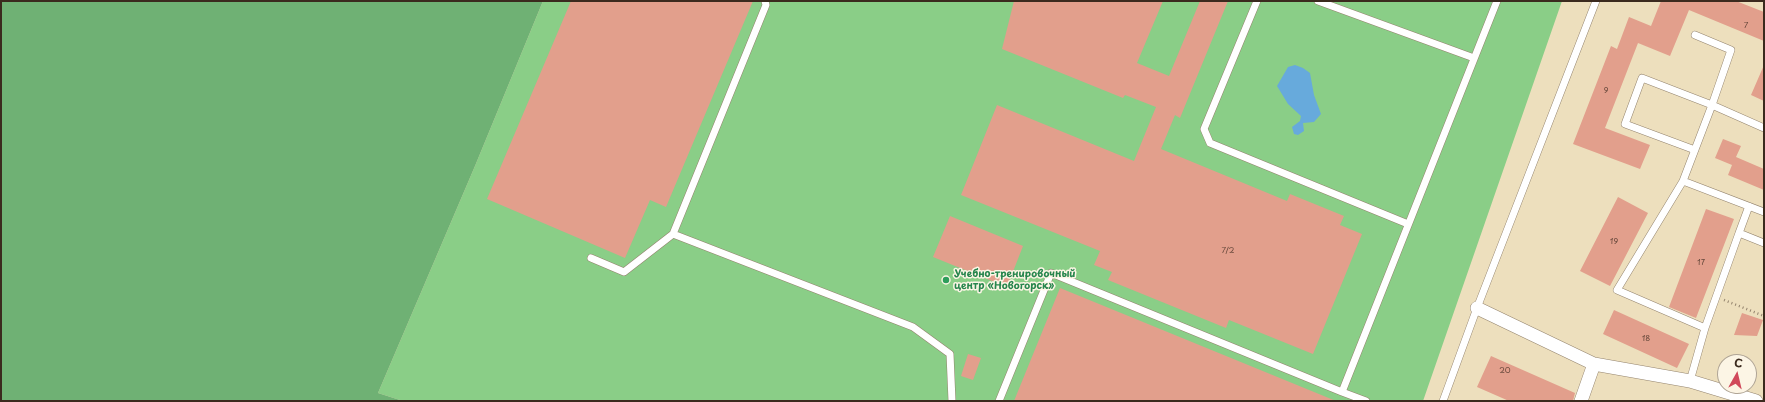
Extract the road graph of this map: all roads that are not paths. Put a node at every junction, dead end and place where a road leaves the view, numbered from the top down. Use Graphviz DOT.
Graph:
graph roads {
  1 [pos="765,1"];
  2 [pos="1257,1"];
  3 [pos="1318,1"];
  4 [pos="1497,1"];
  5 [pos="1596,1"];
  6 [pos="1695,36"];
  7 [pos="1474,58"];
  8 [pos="1712,105"];
  9 [pos="1764,128"];
  10 [pos="1696,150"];
  11 [pos="1683,181"];
  12 [pos="1749,206"];
  13 [pos="1764,212"];
  14 [pos="1408,224"];
  15 [pos="1739,233"];
  16 [pos="673,234"];
  17 [pos="1764,243"];
  18 [pos="591,258"];
  19 [pos="1477,308"];
  20 [pos="1705,328"];
  21 [pos="1594,364"];
  22 [pos="1690,382"];
  23 [pos="1342,392"];
  24 [pos="952,401"];
  25 [pos="999,401"];
  26 [pos="1366,401"];
  27 [pos="1443,401"];
  28 [pos="1581,401"];
  29 [pos="1756,401"];
  1 -- 16 [label="lane"];
  2 -- 14 [label="lane"];
  3 -- 7 [label="lane"];
  4 -- 7 [label="lane"];
  5 -- 19 [label="lane"];
  6 -- 8 [label="lane"];
  7 -- 14 [label="lane"];
  8 -- 9 [label="lane"];
  8 -- 10 [label="lane"];
  8 -- 10 [label="lane"];
  10 -- 11 [label="lane"];
  11 -- 12 [label="lane"];
  11 -- 20 [label="lane"];
  12 -- 13 [label="lane"];
  12 -- 15 [label="lane"];
  14 -- 23 [label="lane"];
  15 -- 17 [label="lane"];
  15 -- 20 [label="lane"];
  16 -- 18 [label="lane"];
  16 -- 24 [label="lane"];
  19 -- 21 [label="street"];
  19 -- 27 [label="lane"];
  20 -- 22 [label="lane"];
  21 -- 22 [label="street"];
  21 -- 28 [label="street"];
  22 -- 29 [label="street"];
  23 -- 25 [label="lane"];
  23 -- 26 [label="lane"];
}
